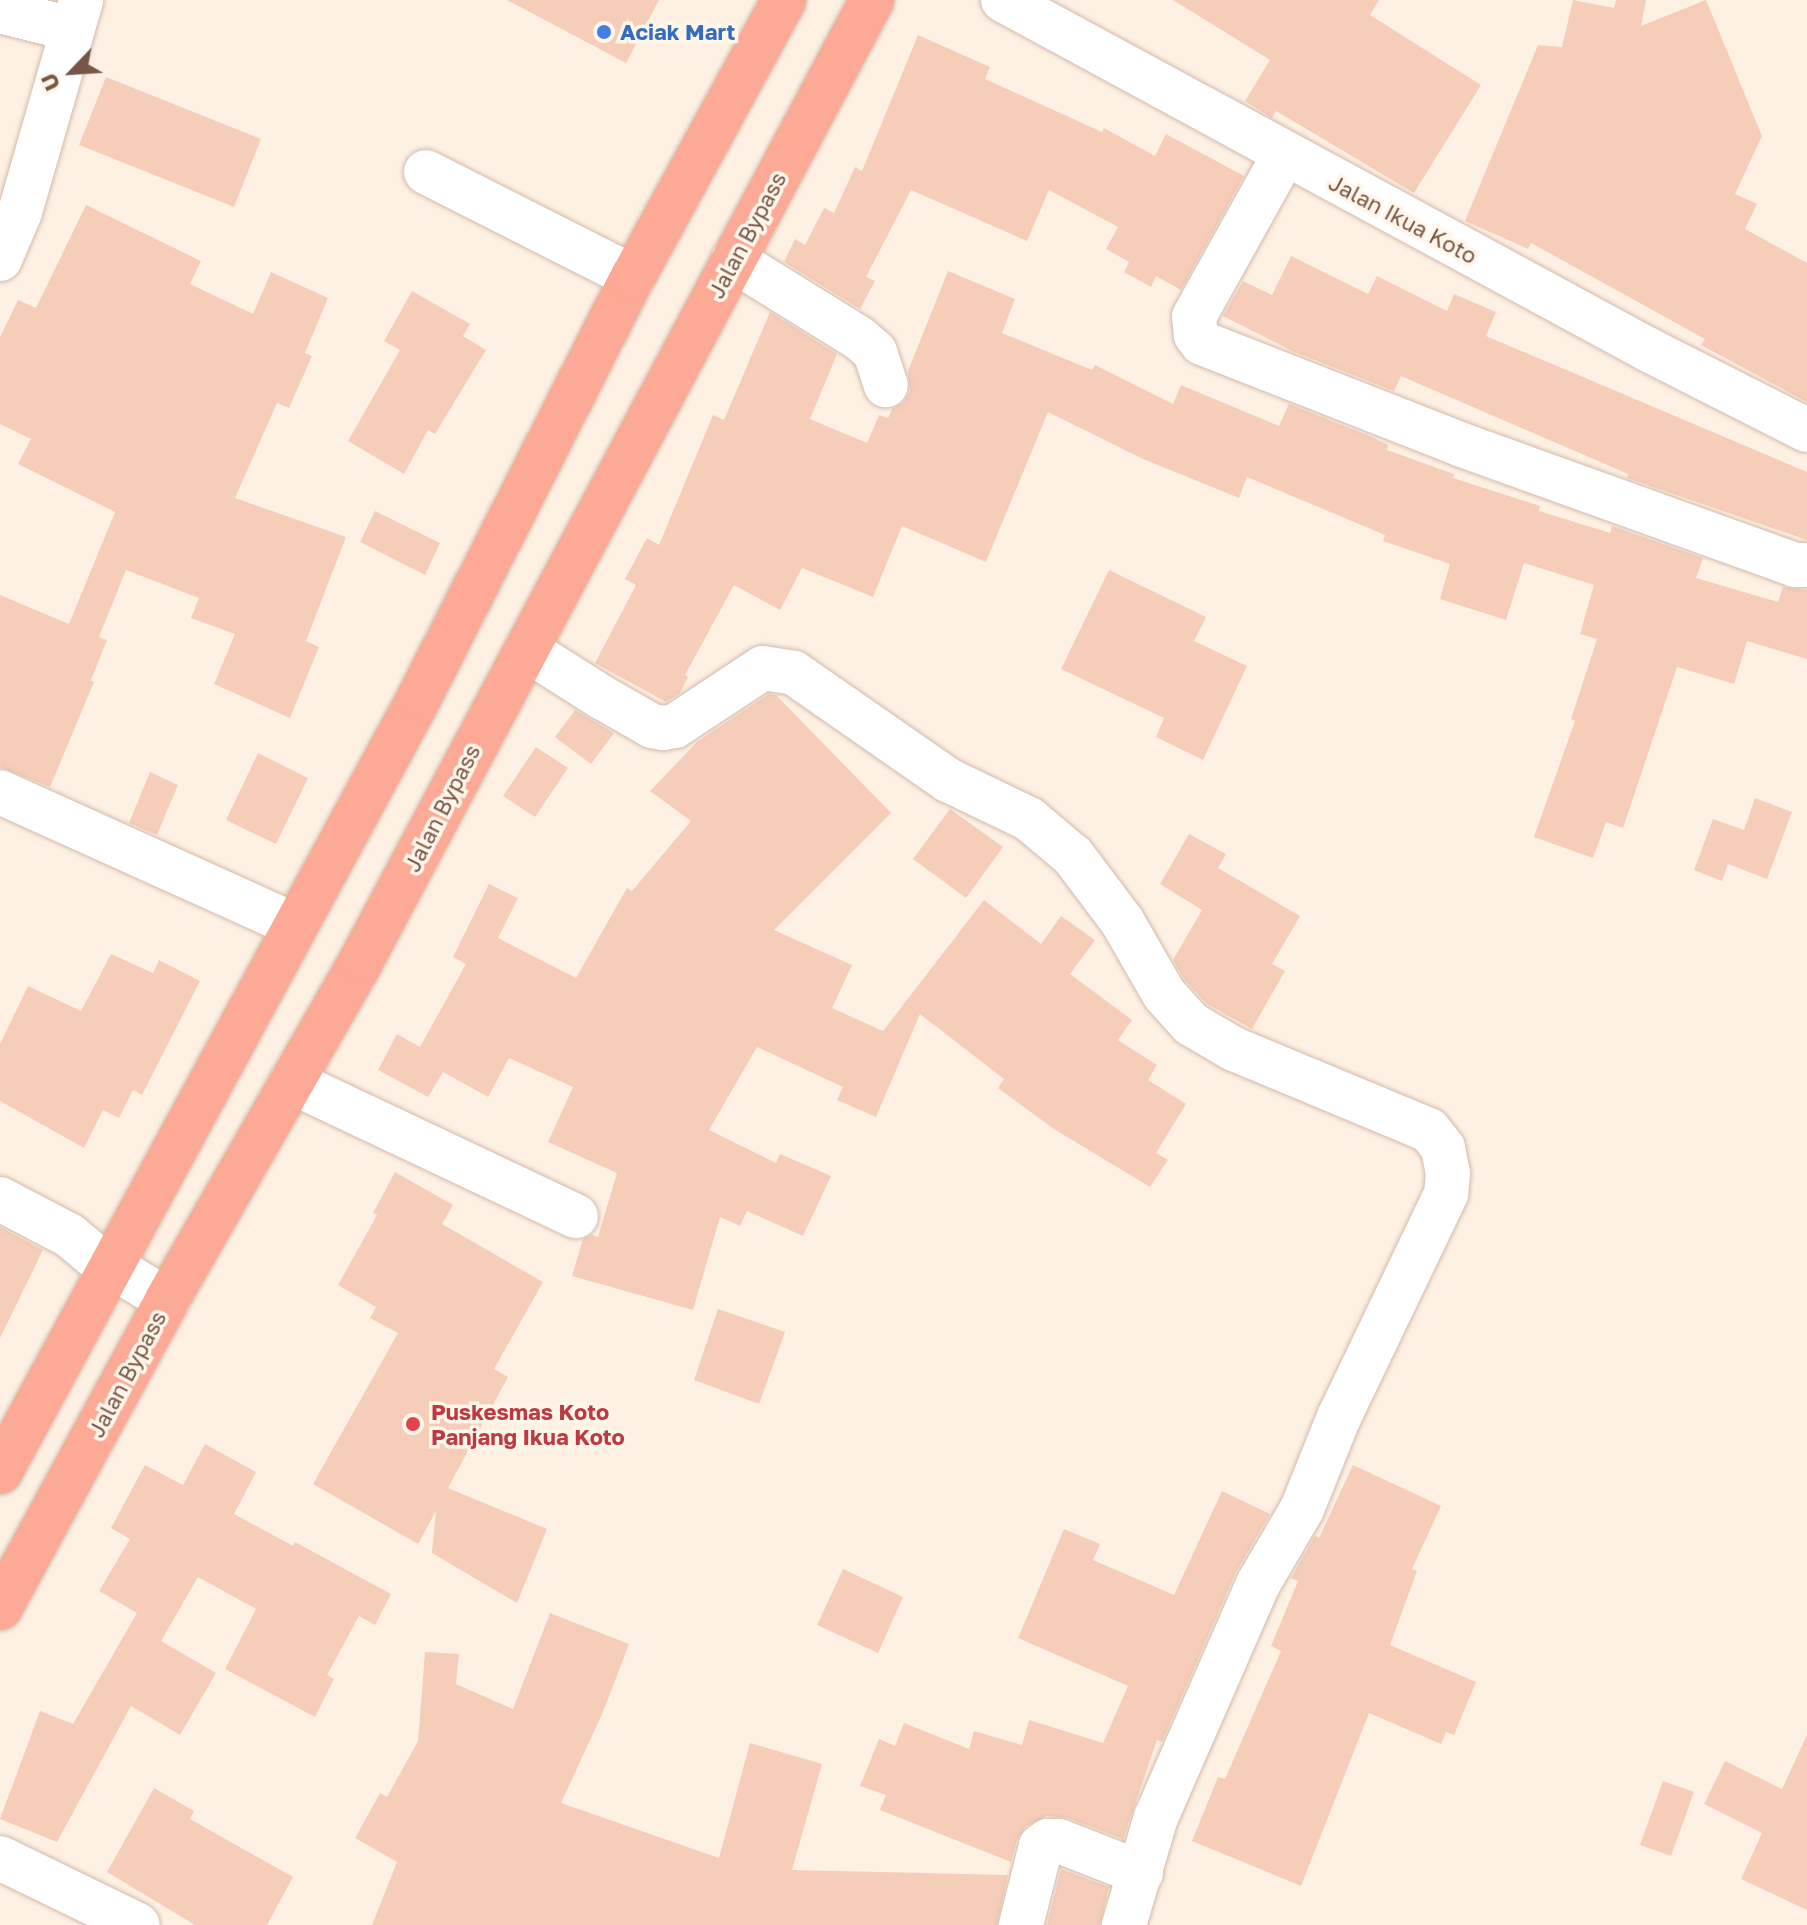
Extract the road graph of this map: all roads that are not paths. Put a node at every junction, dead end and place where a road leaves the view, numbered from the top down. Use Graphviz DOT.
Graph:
graph roads {
  1 [pos="784,0"];
  2 [pos="872,0"];
  3 [pos="1003,0"];
  4 [pos="0,11"];
  5 [pos="76,14"];
  6 [pos="1284,155"];
  7 [pos="426,172"];
  8 [pos="0,259"];
  9 [pos="733,260"];
  10 [pos="633,277"];
  11 [pos="886,385"];
  12 [pos="1807,430"];
  13 [pos="1807,565"];
  14 [pos="527,650"];
  15 [pos="0,792"];
  16 [pos="294,925"];
  17 [pos="292,1082"];
  18 [pos="0,1199"];
  19 [pos="576,1216"];
  20 [pos="110,1265"];
  21 [pos="167,1300"];
  22 [pos="0,1472"];
  23 [pos="0,1608"];
  24 [pos="0,1858"];
  25 [pos="1141,1873"];
  26 [pos="138,1925"];
  27 [pos="1021,1925"];
  28 [pos="1124,1925"];
  1 -- 10 [label="highway"];
  2 -- 9 [label="highway, Jalan Bypass"];
  3 -- 6 [label="street, Jalan Ikua Koto"];
  4 -- 5 [label="street"];
  5 -- 8 [label="street"];
  6 -- 12 [label="street, Jalan Ikua Koto"];
  6 -- 13 [label="street"];
  7 -- 10 [label="street"];
  9 -- 11 [label="street"];
  9 -- 14 [label="highway, Jalan Bypass"];
  10 -- 16 [label="highway"];
  14 -- 17 [label="highway, Jalan Bypass"];
  14 -- 25 [label="street"];
  15 -- 16 [label="street"];
  16 -- 20 [label="highway"];
  17 -- 19 [label="street"];
  17 -- 21 [label="highway, Jalan Bypass"];
  18 -- 20 [label="street"];
  20 -- 21 [label="street"];
  20 -- 22 [label="highway"];
  21 -- 23 [label="highway, Jalan Bypass"];
  24 -- 26 [label="street"];
  25 -- 27 [label="street"];
  25 -- 28 [label="street"];
}
